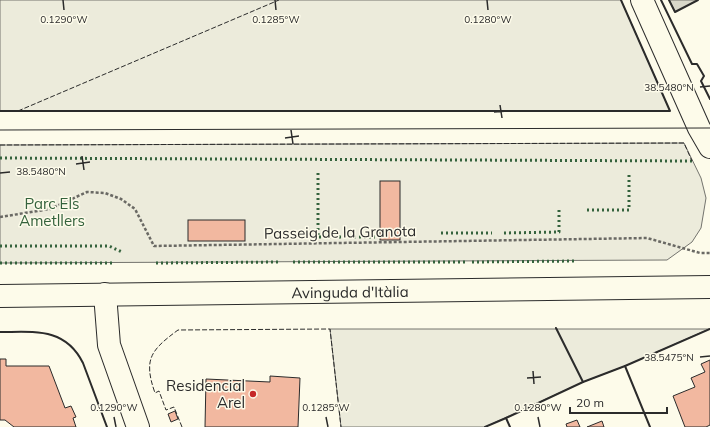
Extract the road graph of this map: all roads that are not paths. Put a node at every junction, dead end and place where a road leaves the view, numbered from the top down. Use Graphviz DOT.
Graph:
graph roads {
  1 [pos="642,0"];
  2 [pos="710,148"];
  3 [pos="707,288"];
  4 [pos="105,294"];
  5 [pos="0,296"];
  6 [pos="138,427"];
  1 -- 2 [label="street"];
  3 -- 4 [label="street, Avinguda d'Itàlia"];
  4 -- 5 [label="street, Avinguda d'Itàlia"];
  4 -- 6 [label="street"];
}
